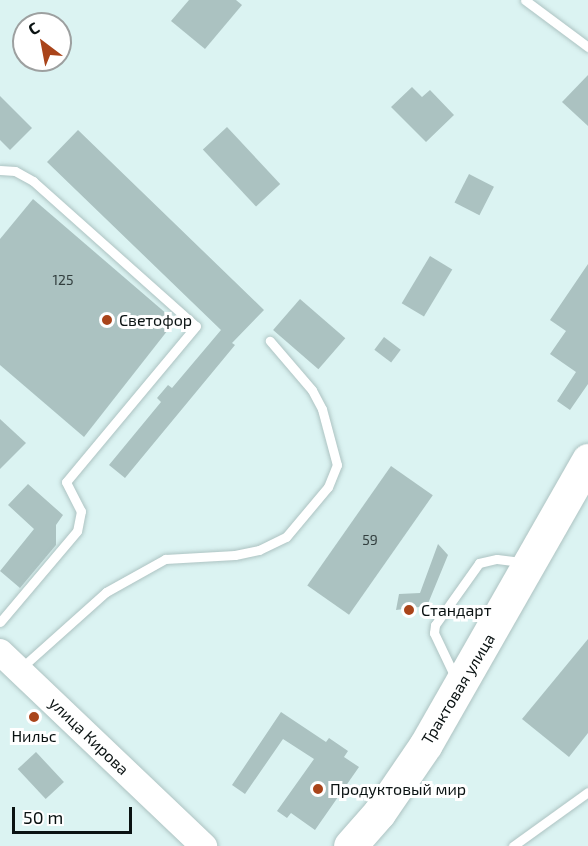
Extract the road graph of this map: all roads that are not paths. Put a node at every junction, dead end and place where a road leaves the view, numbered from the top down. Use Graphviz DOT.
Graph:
graph roads {
  1 [pos="525,0"];
  2 [pos="588,47"];
  3 [pos="0,170"];
  4 [pos="270,341"];
  5 [pos="588,460"];
  6 [pos="531,563"];
  7 [pos="0,622"];
  8 [pos="0,652"];
  9 [pos="20,670"];
  10 [pos="460,688"];
  11 [pos="588,792"];
  12 [pos="379,813"];
  13 [pos="202,845"];
  14 [pos="340,846"];
  15 [pos="350,846"];
  16 [pos="513,846"];
  1 -- 2 [label="lane"];
  3 -- 7 [label="lane"];
  4 -- 9 [label="lane"];
  5 -- 6 [label="highway, Трактовая улица"];
  6 -- 10 [label="highway, Трактовая улица"];
  6 -- 10 [label="lane"];
  8 -- 9 [label="street, улица Кирова"];
  9 -- 13 [label="street, улица Кирова"];
  10 -- 12 [label="highway, Трактовая улица"];
  11 -- 16 [label="lane"];
  12 -- 14 [label="highway"];
  12 -- 15 [label="highway, Трактовая улица"];
}
